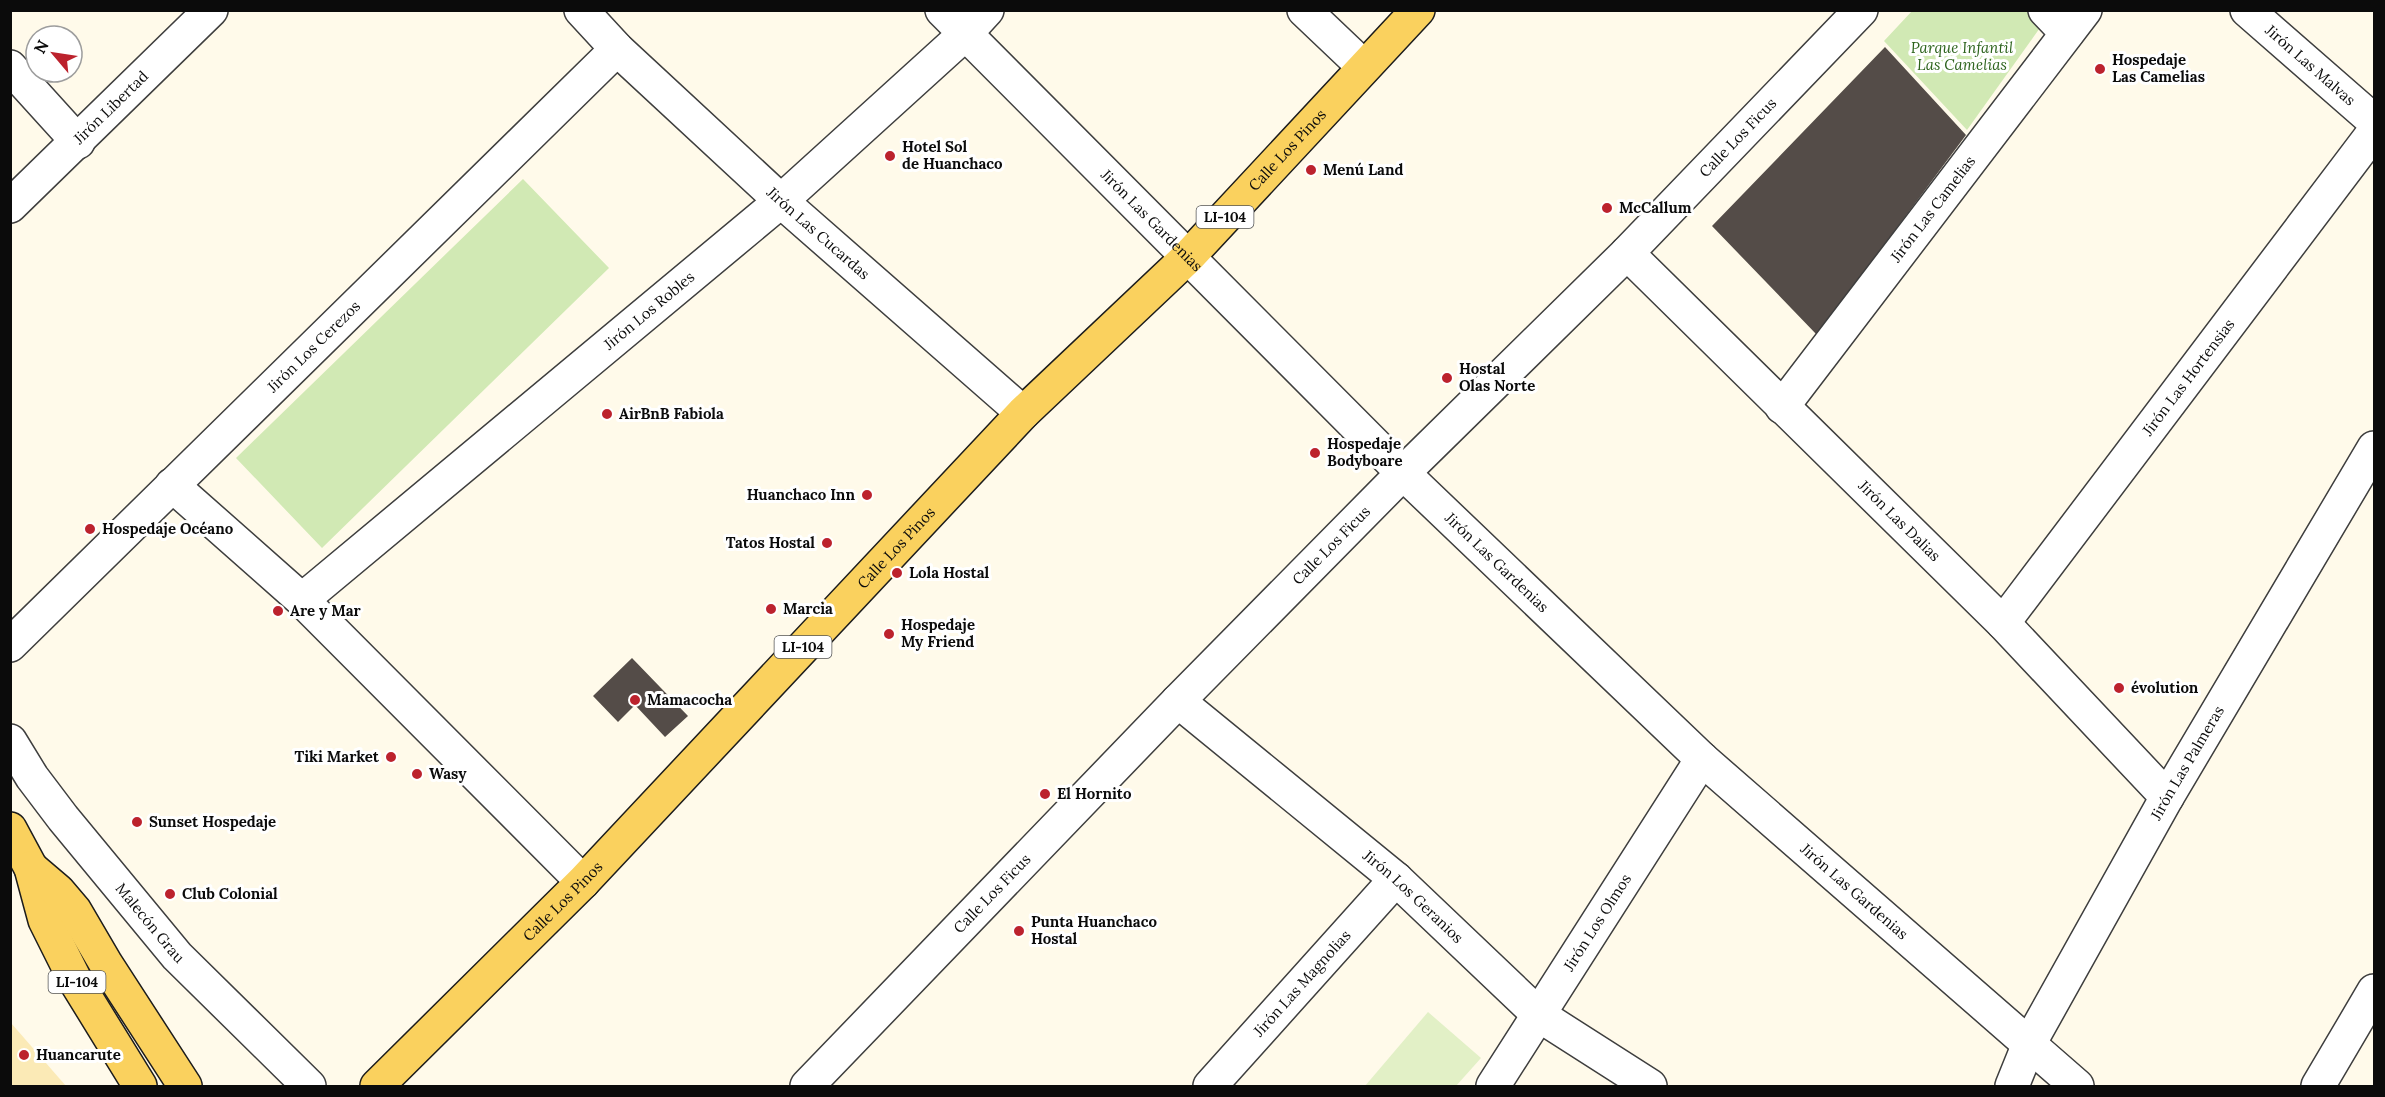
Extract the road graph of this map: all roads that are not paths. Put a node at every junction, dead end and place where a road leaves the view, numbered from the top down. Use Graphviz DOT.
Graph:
graph roads {
  1 [pos="212,10"];
  2 [pos="581,10"];
  3 [pos="942,10"];
  4 [pos="987,10"];
  5 [pos="1304,10"];
  6 [pos="1418,10"];
  7 [pos="1861,10"];
  8 [pos="2247,10"];
  9 [pos="2065,18"];
  10 [pos="965,34"];
  11 [pos="617,49"];
  12 [pos="10,67"];
  13 [pos="1364,67"];
  14 [pos="2374,121"];
  15 [pos="2374,132"];
  16 [pos="78,142"];
  17 [pos="781,201"];
  18 [pos="10,206"];
  19 [pos="1627,253"];
  20 [pos="1188,257"];
  21 [pos="1782,407"];
  22 [pos="1023,413"];
  23 [pos="2374,448"];
  24 [pos="1403,473"];
  25 [pos="172,485"];
  26 [pos="302,600"];
  27 [pos="2003,623"];
  28 [pos="10,645"];
  29 [pos="1178,701"];
  30 [pos="10,741"];
  31 [pos="1702,759"];
  32 [pos="2167,797"];
  33 [pos="10,830"];
  34 [pos="31,868"];
  35 [pos="1396,879"];
  36 [pos="583,882"];
  37 [pos="2374,991"];
  38 [pos="1539,1015"];
  39 [pos="2029,1044"];
  40 [pos="140,1086"];
  41 [pos="186,1086"];
  42 [pos="309,1086"];
  43 [pos="377,1086"];
  44 [pos="807,1086"];
  45 [pos="1210,1086"];
  46 [pos="1493,1086"];
  47 [pos="1650,1086"];
  48 [pos="2012,1086"];
  49 [pos="2077,1086"];
  50 [pos="2318,1086"];
  1 -- 16 [label="street, Jirón Libertad"];
  2 -- 11 [label="street, Jirón Las Cucardas"];
  3 -- 10 [label="street, Jirón Las Gardenias"];
  4 -- 10 [label="street, Jirón Los Robles"];
  5 -- 13 [label="street"];
  6 -- 13 [label="main road, Calle Los Pinos / LI-104"];
  7 -- 19 [label="street, Calle Los Ficus"];
  8 -- 14 [label="street, Jirón Las Malvas"];
  9 -- 21 [label="street, Jirón Las Camelias"];
  10 -- 17 [label="street, Jirón Los Robles"];
  10 -- 20 [label="street, Jirón Las Gardenias"];
  11 -- 17 [label="street, Jirón Las Cucardas"];
  11 -- 25 [label="street, Jirón Los Cerezos"];
  12 -- 16 [label="street"];
  13 -- 20 [label="main road, Calle Los Pinos / LI-104"];
  15 -- 27 [label="street, Jirón Las Hortensias"];
  16 -- 18 [label="street, Jirón Libertad"];
  17 -- 22 [label="street, Jirón Las Cucardas"];
  17 -- 26 [label="street, Jirón Los Robles"];
  19 -- 21 [label="street, Jirón Las Dalias"];
  19 -- 24 [label="street, Calle Los Ficus"];
  20 -- 22 [label="main road, Calle Los Pinos / LI-104"];
  20 -- 24 [label="street, Jirón Las Gardenias"];
  21 -- 27 [label="street, Jirón Las Dalias"];
  22 -- 36 [label="main road, Calle Los Pinos / LI-104"];
  23 -- 32 [label="street, Jirón Las Palmeras"];
  24 -- 29 [label="street, Calle Los Ficus"];
  24 -- 31 [label="street, Jirón Las Gardenias"];
  25 -- 26 [label="street"];
  25 -- 28 [label="street, Jirón Los Cerezos"];
  26 -- 36 [label="street"];
  27 -- 32 [label="street, Jirón Las Dalias"];
  29 -- 35 [label="street, Jirón Los Geranios"];
  29 -- 44 [label="street, Calle Los Ficus"];
  30 -- 42 [label="street, Malecón Grau"];
  31 -- 38 [label="street, Jirón Los Olmos"];
  31 -- 39 [label="street, Jirón Las Gardenias"];
  32 -- 39 [label="street, Jirón Las Palmeras"];
  33 -- 34 [label="main road, LI-104"];
  34 -- 40 [label="main road, LI-104"];
  34 -- 41 [label="main road"];
  35 -- 38 [label="street, Jirón Los Geranios"];
  35 -- 45 [label="street, Jirón Las Magnolias"];
  36 -- 43 [label="main road, Calle Los Pinos / LI-104"];
  37 -- 50 [label="street"];
  38 -- 46 [label="street, Jirón Los Olmos"];
  38 -- 47 [label="street, Jirón Los Geranios"];
  39 -- 48 [label="street, Jirón Las Palmeras"];
  39 -- 49 [label="street, Jirón Las Gardenias"];
}
